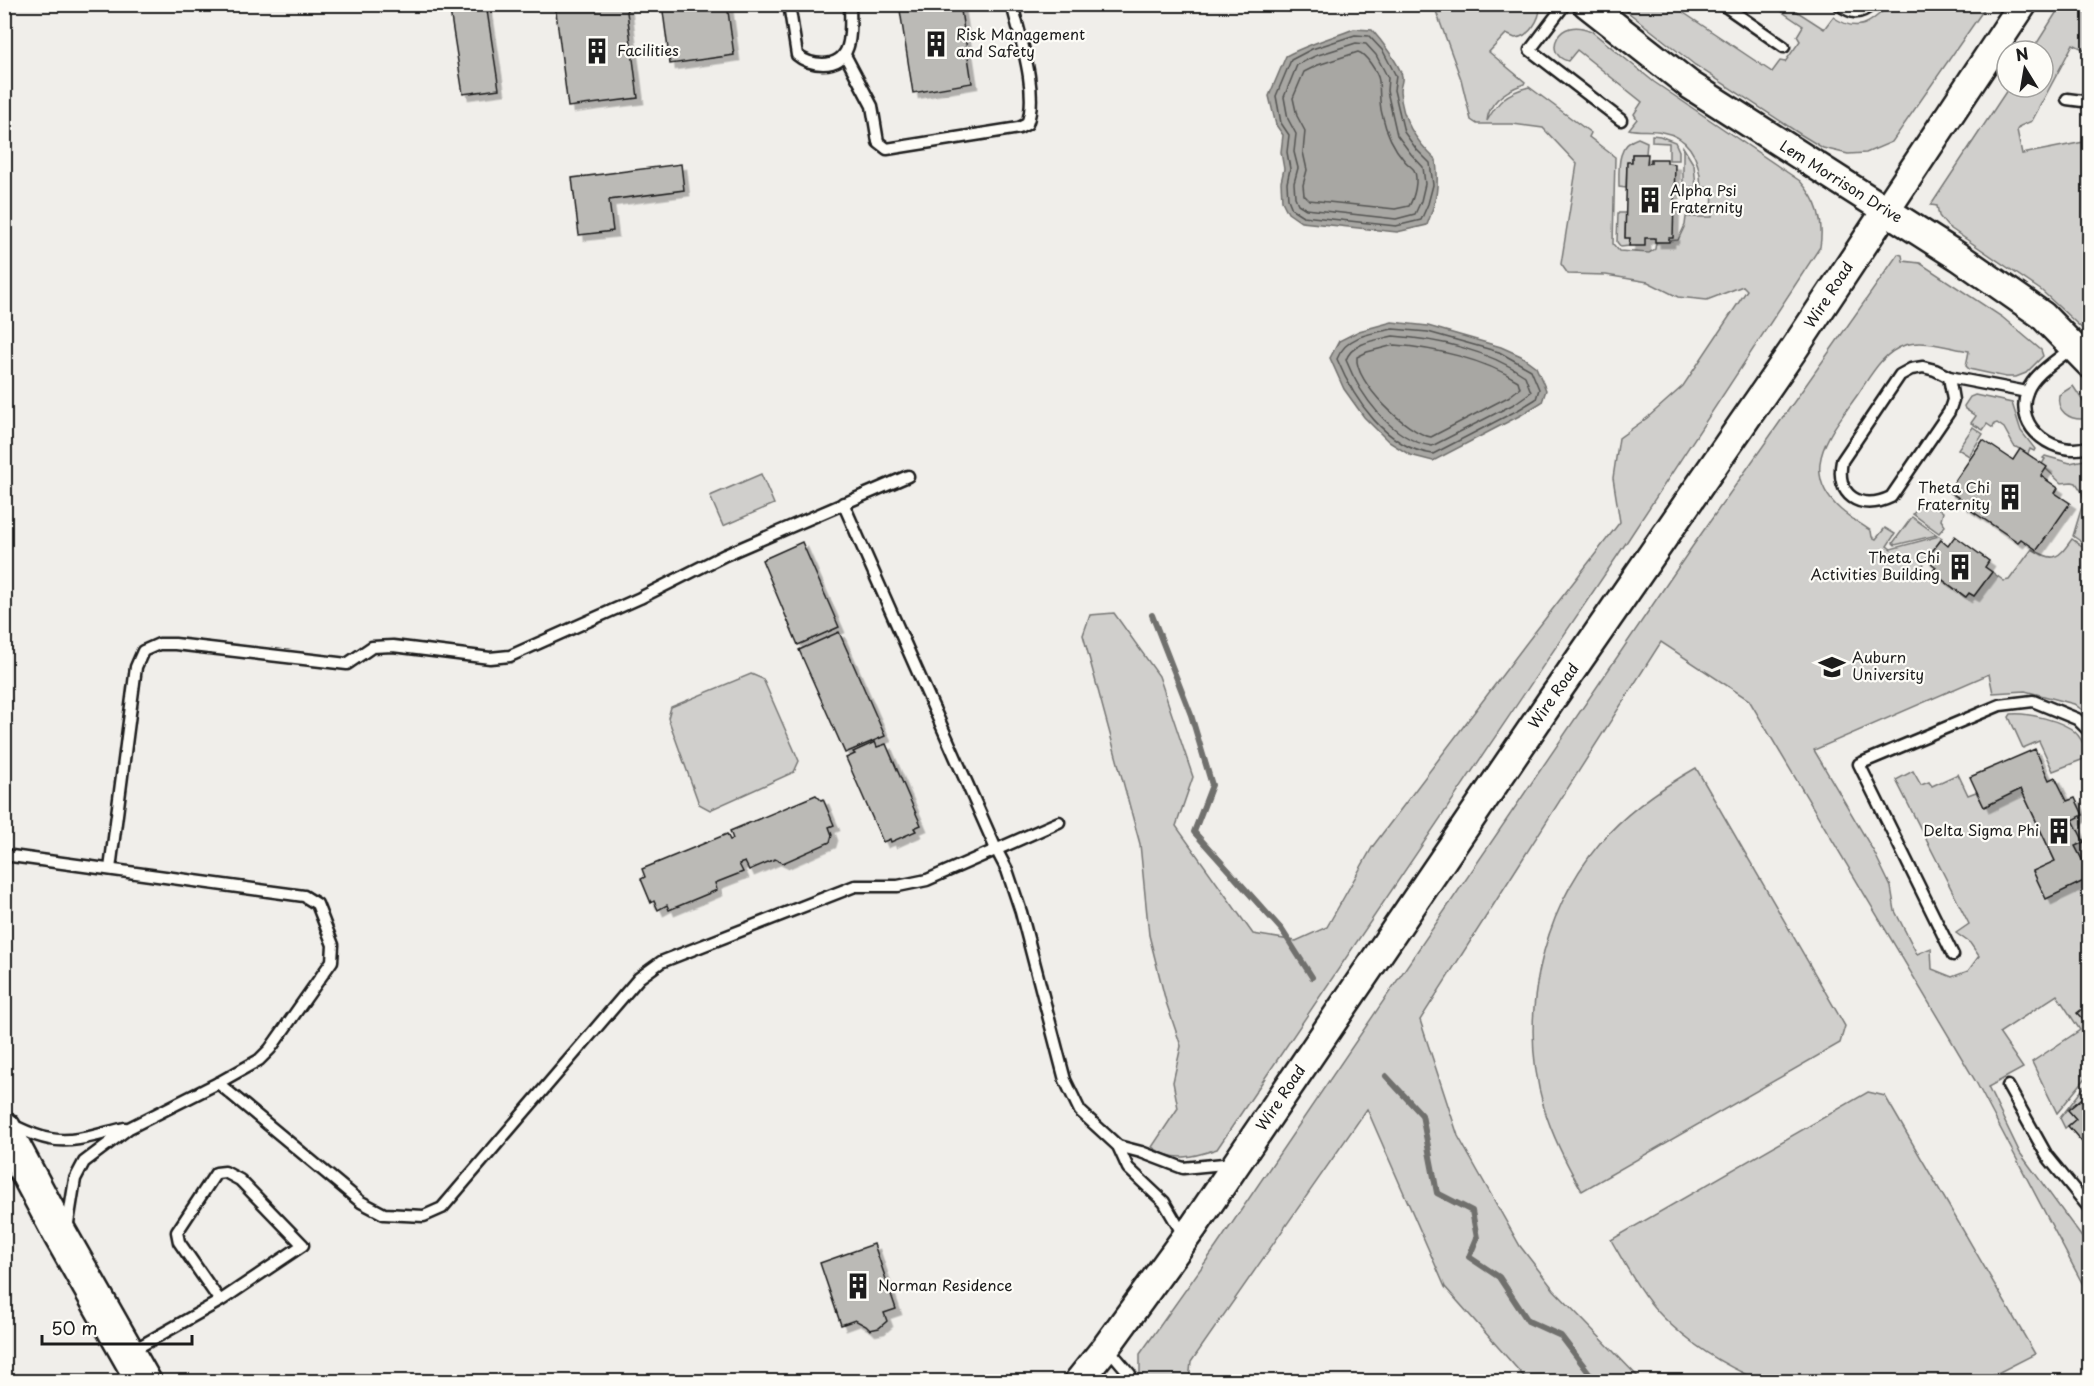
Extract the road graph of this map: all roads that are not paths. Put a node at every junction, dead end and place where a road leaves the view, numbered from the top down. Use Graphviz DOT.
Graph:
graph roads {
  1 [pos="789,4"];
  2 [pos="850,4"];
  3 [pos="1012,4"];
  4 [pos="1564,4"];
  5 [pos="1587,4"];
  6 [pos="1722,4"];
  7 [pos="1838,4"];
  8 [pos="1872,4"];
  9 [pos="2023,4"];
  10 [pos="1785,47"];
  11 [pos="845,55"];
  12 [pos="2067,99"];
  13 [pos="2090,102"];
  14 [pos="1621,120"];
  15 [pos="1885,210"];
  16 [pos="2082,355"];
  17 [pos="1948,376"];
  18 [pos="2027,392"];
  19 [pos="2090,446"];
  20 [pos="909,476"];
  21 [pos="843,503"];
  22 [pos="2090,732"];
  23 [pos="1059,822"];
  24 [pos="996,849"];
  25 [pos="5,855"];
  26 [pos="110,869"];
  27 [pos="1953,955"];
  28 [pos="218,1083"];
  29 [pos="2008,1086"];
  30 [pos="4,1121"];
  31 [pos="129,1128"];
  32 [pos="4,1129"];
  33 [pos="1118,1146"];
  34 [pos="1237,1163"];
  35 [pos="2090,1209"];
  36 [pos="1185,1238"];
  37 [pos="66,1244"];
  38 [pos="220,1301"];
  39 [pos="1106,1347"];
  40 [pos="128,1353"];
  41 [pos="144,1382"];
  42 [pos="1078,1382"];
  43 [pos="1130,1382"];
  1 -- 11 [label="lane"];
  2 -- 11 [label="lane"];
  3 -- 11 [label="lane"];
  4 -- 14 [label="lane"];
  5 -- 15 [label="street, Lem Morrison Drive"];
  6 -- 10 [label="lane"];
  7 -- 8 [label="lane"];
  9 -- 15 [label="street, Wire Road"];
  12 -- 13 [label="lane"];
  15 -- 16 [label="street, Lem Morrison Drive"];
  15 -- 34 [label="street, Wire Road"];
  16 -- 18 [label="lane"];
  17 -- 17 [label="lane"];
  17 -- 18 [label="lane"];
  18 -- 19 [label="lane"];
  20 -- 21 [label="lane"];
  21 -- 24 [label="lane"];
  21 -- 26 [label="lane"];
  22 -- 27 [label="lane"];
  23 -- 24 [label="lane"];
  24 -- 28 [label="lane"];
  24 -- 33 [label="lane"];
  25 -- 26 [label="lane"];
  26 -- 28 [label="lane"];
  28 -- 31 [label="lane"];
  29 -- 35 [label="lane"];
  30 -- 31 [label="lane"];
  31 -- 37 [label="lane"];
  32 -- 37 [label="main road"];
  33 -- 34 [label="lane"];
  33 -- 36 [label="lane"];
  34 -- 36 [label="street, Wire Road"];
  36 -- 39 [label="street, Wire Road"];
  37 -- 40 [label="main road"];
  38 -- 38 [label="lane"];
  38 -- 40 [label="lane"];
  39 -- 42 [label="street, Wire Road"];
  39 -- 43 [label="lane"];
  40 -- 41 [label="main road"];
}
